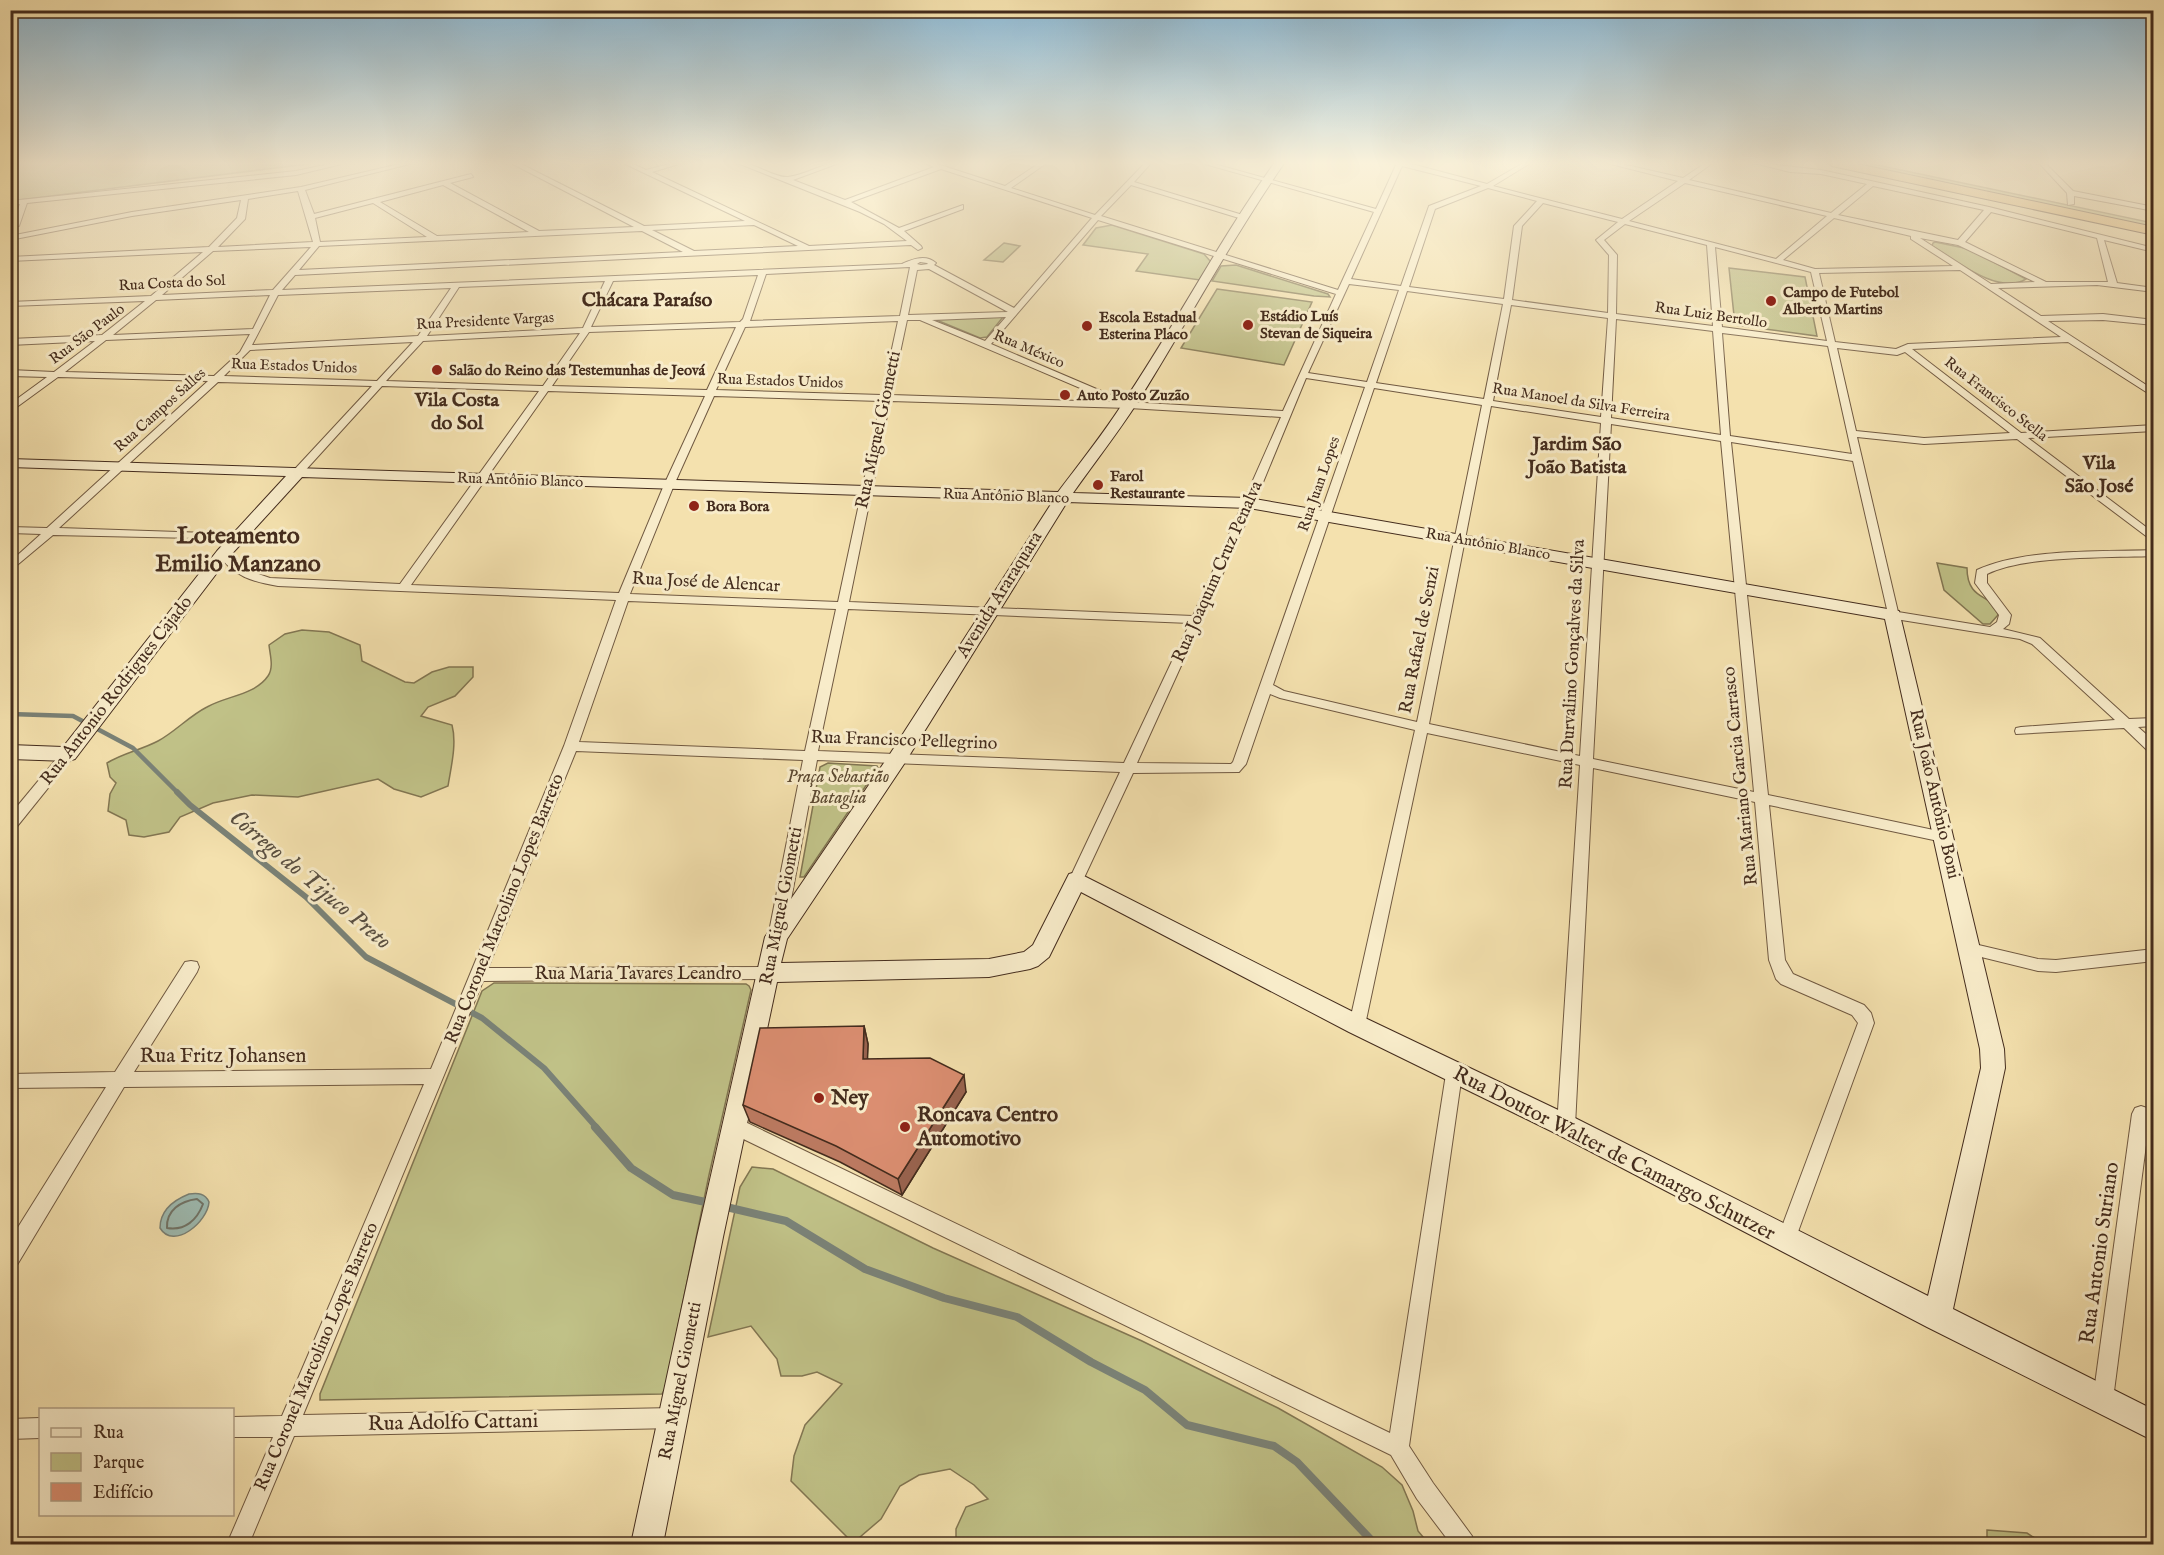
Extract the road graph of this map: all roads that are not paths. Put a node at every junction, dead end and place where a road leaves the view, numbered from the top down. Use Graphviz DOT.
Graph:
graph roads {
  1 [pos="28,235"];
  2 [pos="225,235"];
  3 [pos="315,235"];
  4 [pos="429,235"];
  5 [pos="527,235"];
  6 [pos="656,235"];
  7 [pos="780,235"];
  8 [pos="905,235"];
  9 [pos="1082,235"];
  10 [pos="1149,235"];
  11 [pos="1232,235"];
  12 [pos="1367,235"];
  13 [pos="1423,235"];
  14 [pos="1517,235"];
  15 [pos="1607,235"];
  16 [pos="1678,235"];
  17 [pos="1808,235"];
  18 [pos="1909,235"];
  19 [pos="1915,235"];
  20 [pos="1967,235"];
  21 [pos="2084,235"];
  22 [pos="10,238"];
  23 [pos="436,239"];
  24 [pos="2100,239"];
  25 [pos="1711,243"];
  26 [pos="1960,243"];
  27 [pos="317,244"];
  28 [pos="916,246"];
  29 [pos="808,248"];
  30 [pos="211,249"];
  31 [pos="2154,250"];
  32 [pos="693,254"];
  33 [pos="1220,257"];
  34 [pos="10,259"];
  35 [pos="1779,260"];
  36 [pos="928,263"];
  37 [pos="912,264"];
  38 [pos="1960,268"];
  39 [pos="763,271"];
  40 [pos="1815,271"];
  41 [pos="292,273"];
  42 [pos="611,277"];
  43 [pos="1347,281"];
  44 [pos="2043,283"];
  45 [pos="457,284"];
  46 [pos="2113,284"];
  47 [pos="1988,286"];
  48 [pos="1406,288"];
  49 [pos="2154,291"];
  50 [pos="276,292"];
  51 [pos="1341,293"];
  52 [pos="156,297"];
  53 [pos="1508,301"];
  54 [pos="10,304"];
  55 [pos="1014,313"];
  56 [pos="1612,315"];
  57 [pos="902,317"];
  58 [pos="917,317"];
  59 [pos="2040,319"];
  60 [pos="2154,323"];
  61 [pos="742,324"];
  62 [pos="1719,329"];
  63 [pos="587,330"];
  64 [pos="255,331"];
  65 [pos="106,337"];
  66 [pos="421,338"];
  67 [pos="2070,339"];
  68 [pos="10,342"];
  69 [pos="986,345"];
  70 [pos="1831,345"];
  71 [pos="246,348"];
  72 [pos="1905,348"];
  73 [pos="10,373"];
  74 [pos="56,374"];
  75 [pos="1302,375"];
  76 [pos="217,378"];
  77 [pos="378,384"];
  78 [pos="1369,386"];
  79 [pos="547,389"];
  80 [pos="712,393"];
  81 [pos="2154,394"];
  82 [pos="886,399"];
  83 [pos="1486,403"];
  84 [pos="1129,405"];
  85 [pos="10,409"];
  86 [pos="1286,414"];
  87 [pos="1605,421"];
  88 [pos="2154,428"];
  89 [pos="1851,433"];
  90 [pos="2018,436"];
  91 [pos="1726,439"];
  92 [pos="1856,458"];
  93 [pos="10,463"];
  94 [pos="121,466"];
  95 [pos="298,472"];
  96 [pos="482,479"];
  97 [pos="669,485"];
  98 [pos="865,492"];
  99 [pos="1062,498"];
  100 [pos="1249,503"];
  101 [pos="1324,515"];
  102 [pos="10,530"];
  103 [pos="51,531"];
  104 [pos="238,537"];
  105 [pos="1458,539"];
  106 [pos="2154,539"];
  107 [pos="2154,553"];
  108 [pos="223,554"];
  109 [pos="1597,564"];
  110 [pos="10,568"];
  111 [pos="403,588"];
  112 [pos="1741,590"];
  113 [pos="623,597"];
  114 [pos="843,607"];
  115 [pos="988,613"];
  116 [pos="1893,615"];
  117 [pos="1197,620"];
  118 [pos="1991,632"];
  119 [pos="1265,686"];
  120 [pos="2154,722"];
  121 [pos="2127,724"];
  122 [pos="1421,727"];
  123 [pos="2021,731"];
  124 [pos="571,746"];
  125 [pos="2154,749"];
  126 [pos="71,751"];
  127 [pos="10,752"];
  128 [pos="811,755"];
  129 [pos="897,759"];
  130 [pos="1585,762"];
  131 [pos="1130,768"];
  132 [pos="1234,769"];
  133 [pos="1760,798"];
  134 [pos="10,825"];
  135 [pos="1943,837"];
  136 [pos="1076,880"];
  137 [pos="776,937"];
  138 [pos="1970,949"];
  139 [pos="2154,955"];
  140 [pos="1014,965"];
  141 [pos="191,967"];
  142 [pos="769,973"];
  143 [pos="475,980"];
  144 [pos="1357,1025"];
  145 [pos="440,1068"];
  146 [pos="1454,1074"];
  147 [pos="120,1079"];
  148 [pos="10,1082"];
  149 [pos="2141,1114"];
  150 [pos="735,1126"];
  151 [pos="1566,1126"];
  152 [pos="1786,1240"];
  153 [pos="10,1258"];
  154 [pos="1937,1317"];
  155 [pos="2103,1399"];
  156 [pos="674,1418"];
  157 [pos="287,1426"];
  158 [pos="2154,1426"];
  159 [pos="234,1427"];
  160 [pos="39,1428"];
  161 [pos="10,1429"];
  162 [pos="1398,1448"];
  163 [pos="238,1545"];
  164 [pos="647,1545"];
  165 [pos="1464,1545"];
  1 -- 22 [label="street"];
  2 -- 30 [label="street, Rua São Paulo"];
  3 -- 27 [label="street"];
  4 -- 23 [label="street"];
  5 -- 23 [label="street"];
  6 -- 32 [label="street"];
  7 -- 29 [label="street"];
  8 -- 28 [label="street"];
  9 -- 55 [label="street"];
  10 -- 33 [label="street"];
  11 -- 33 [label="street, Avenida Araraquara"];
  12 -- 43 [label="street, Rua Joaquim Cruz Penalva"];
  13 -- 48 [label="street, Rua Juan Lopes"];
  14 -- 53 [label="street, Rua Rafael de Senzi"];
  15 -- 56 [label="street, Rua Durvalino Gonçalves da Silva"];
  16 -- 25 [label="street"];
  17 -- 35 [label="street"];
  18 -- 38 [label="street"];
  19 -- 26 [label="street"];
  20 -- 26 [label="street"];
  21 -- 24 [label="street"];
  23 -- 27 [label="street"];
  24 -- 31 [label="street"];
  24 -- 46 [label="street"];
  25 -- 35 [label="street"];
  25 -- 62 [label="street, Rua Mariano Garcia Carrasco"];
  26 -- 44 [label="street"];
  27 -- 30 [label="street"];
  27 -- 41 [label="street, Rua Campos Salles"];
  28 -- 29 [label="street"];
  28 -- 36 [label="street"];
  28 -- 37 [label="street, Rua Miguel Giometti"];
  29 -- 32 [label="street"];
  30 -- 34 [label="street"];
  30 -- 52 [label="street, Rua São Paulo"];
  32 -- 41 [label="street"];
  33 -- 51 [label="street"];
  33 -- 84 [label="street, Avenida Araraquara"];
  35 -- 40 [label="street"];
  36 -- 37 [label="street, Rua Costa do Sol"];
  36 -- 55 [label="street"];
  37 -- 39 [label="street, Rua Costa do Sol"];
  37 -- 57 [label="street, Rua Miguel Giometti"];
  38 -- 40 [label="street"];
  38 -- 47 [label="street"];
  39 -- 42 [label="street, Rua Costa do Sol"];
  39 -- 61 [label="street, Rua Coronel Marcolino Lopes Barreto"];
  40 -- 70 [label="street, Rua João Antônio Boni"];
  41 -- 50 [label="street, Rua Campos Salles"];
  42 -- 45 [label="street, Rua Costa do Sol"];
  42 -- 63 [label="street"];
  43 -- 48 [label="street, Rua Luiz Bertollo"];
  43 -- 51 [label="street, Rua Joaquim Cruz Penalva"];
  44 -- 46 [label="street"];
  44 -- 47 [label="street"];
  45 -- 50 [label="street, Rua Costa do Sol"];
  45 -- 66 [label="street, Rua Antonio Rodrigues Cajado"];
  46 -- 49 [label="street"];
  47 -- 59 [label="street"];
  48 -- 53 [label="street, Rua Luiz Bertollo"];
  48 -- 78 [label="street, Rua Juan Lopes"];
  50 -- 52 [label="street, Rua Costa do Sol"];
  50 -- 64 [label="street, Rua Campos Salles"];
  51 -- 75 [label="street, Rua Joaquim Cruz Penalva"];
  52 -- 54 [label="street, Rua Costa do Sol"];
  52 -- 65 [label="street, Rua São Paulo"];
  53 -- 56 [label="street, Rua Luiz Bertollo"];
  53 -- 83 [label="street, Rua Rafael de Senzi"];
  55 -- 58 [label="street, Rua Presidente Vargas"];
  55 -- 69 [label="street"];
  56 -- 62 [label="street, Rua Luiz Bertollo"];
  56 -- 87 [label="street, Rua Durvalino Gonçalves da Silva"];
  57 -- 58 [label="street, Rua Presidente Vargas"];
  57 -- 61 [label="street, Rua Presidente Vargas"];
  57 -- 82 [label="street, Rua Miguel Giometti"];
  58 -- 69 [label="street, Rua México"];
  59 -- 60 [label="street"];
  59 -- 67 [label="street"];
  61 -- 63 [label="street, Rua Presidente Vargas"];
  61 -- 80 [label="street, Rua Coronel Marcolino Lopes Barreto"];
  62 -- 70 [label="street, Rua Luiz Bertollo"];
  62 -- 91 [label="street, Rua Mariano Garcia Carrasco"];
  63 -- 66 [label="street, Rua Presidente Vargas"];
  63 -- 79 [label="street"];
  64 -- 65 [label="street"];
  64 -- 71 [label="street, Rua Campos Salles"];
  65 -- 68 [label="street"];
  65 -- 74 [label="street, Rua São Paulo"];
  66 -- 71 [label="street, Rua Presidente Vargas"];
  66 -- 77 [label="street, Rua Antonio Rodrigues Cajado"];
  67 -- 72 [label="street, Rua Luiz Bertollo"];
  67 -- 81 [label="street"];
  69 -- 84 [label="street, Rua México"];
  70 -- 72 [label="street, Rua Luiz Bertollo"];
  70 -- 89 [label="street, Rua João Antônio Boni"];
  71 -- 76 [label="street, Rua Campos Salles"];
  72 -- 90 [label="street, Rua Francisco Stella"];
  73 -- 74 [label="street, Rua Estados Unidos"];
  74 -- 76 [label="street, Rua Estados Unidos"];
  74 -- 85 [label="street, Rua São Paulo"];
  75 -- 78 [label="street, Rua Manoel da Silva Ferreira"];
  75 -- 86 [label="street, Rua Joaquim Cruz Penalva"];
  76 -- 77 [label="street, Rua Estados Unidos"];
  76 -- 94 [label="street, Rua Campos Salles"];
  77 -- 79 [label="street, Rua Estados Unidos"];
  77 -- 95 [label="street, Rua Antonio Rodrigues Cajado"];
  78 -- 83 [label="street, Rua Manoel da Silva Ferreira"];
  78 -- 101 [label="street, Rua Juan Lopes"];
  79 -- 80 [label="street, Rua Estados Unidos"];
  79 -- 96 [label="street"];
  80 -- 82 [label="street, Rua Estados Unidos"];
  80 -- 97 [label="street, Rua Coronel Marcolino Lopes Barreto"];
  82 -- 84 [label="street, Rua Estados Unidos"];
  82 -- 98 [label="street, Rua Miguel Giometti"];
  83 -- 87 [label="street, Rua Manoel da Silva Ferreira"];
  83 -- 105 [label="street, Rua Rafael de Senzi"];
  84 -- 86 [label="street, Rua Estados Unidos"];
  84 -- 99 [label="street, Avenida Araraquara"];
  86 -- 100 [label="street, Rua Joaquim Cruz Penalva"];
  87 -- 91 [label="street, Rua Manoel da Silva Ferreira"];
  87 -- 109 [label="street, Rua Durvalino Gonçalves da Silva"];
  88 -- 90 [label="street"];
  89 -- 90 [label="street"];
  89 -- 92 [label="street, Rua João Antônio Boni"];
  90 -- 106 [label="street, Rua Francisco Stella"];
  91 -- 92 [label="street, Rua Manoel da Silva Ferreira"];
  91 -- 112 [label="street, Rua Mariano Garcia Carrasco"];
  92 -- 116 [label="street, Rua João Antônio Boni"];
  93 -- 94 [label="street, Rua Antônio Blanco"];
  94 -- 95 [label="street, Rua Antônio Blanco"];
  94 -- 103 [label="street, Rua Campos Salles"];
  95 -- 96 [label="street, Rua Antônio Blanco"];
  95 -- 104 [label="street, Rua Antonio Rodrigues Cajado"];
  96 -- 97 [label="street, Rua Antônio Blanco"];
  96 -- 111 [label="street"];
  97 -- 98 [label="street, Rua Antônio Blanco"];
  97 -- 113 [label="street, Rua Coronel Marcolino Lopes Barreto"];
  98 -- 99 [label="street, Rua Antônio Blanco"];
  98 -- 114 [label="street, Rua Miguel Giometti"];
  99 -- 100 [label="street, Rua Antônio Blanco"];
  99 -- 115 [label="street, Avenida Araraquara"];
  100 -- 101 [label="street, Rua Antônio Blanco"];
  100 -- 117 [label="street, Rua Joaquim Cruz Penalva"];
  101 -- 105 [label="street, Rua Antônio Blanco"];
  101 -- 119 [label="street, Rua Juan Lopes"];
  102 -- 103 [label="street"];
  103 -- 104 [label="street"];
  103 -- 110 [label="street, Rua Campos Salles"];
  104 -- 108 [label="street, Rua Antonio Rodrigues Cajado"];
  105 -- 109 [label="street, Rua Antônio Blanco"];
  105 -- 122 [label="street, Rua Rafael de Senzi"];
  107 -- 118 [label="street"];
  108 -- 111 [label="street, Rua José de Alencar"];
  108 -- 126 [label="street, Rua Antonio Rodrigues Cajado"];
  109 -- 112 [label="street, Rua Antônio Blanco"];
  109 -- 130 [label="street, Rua Durvalino Gonçalves da Silva"];
  111 -- 113 [label="street, Rua José de Alencar"];
  112 -- 116 [label="street, Rua Antônio Blanco"];
  112 -- 133 [label="street, Rua Mariano Garcia Carrasco"];
  113 -- 114 [label="street, Rua José de Alencar"];
  113 -- 124 [label="street, Rua Coronel Marcolino Lopes Barreto"];
  114 -- 115 [label="street, Rua José de Alencar"];
  114 -- 128 [label="street, Rua Miguel Giometti"];
  115 -- 117 [label="street, Rua José de Alencar"];
  115 -- 129 [label="street, Avenida Araraquara"];
  116 -- 118 [label="street, Rua Antônio Blanco"];
  116 -- 135 [label="street, Rua João Antônio Boni"];
  117 -- 131 [label="street, Rua Joaquim Cruz Penalva"];
  118 -- 121 [label="street, Rua Antônio Blanco"];
  119 -- 122 [label="street"];
  119 -- 132 [label="street, Rua Juan Lopes"];
  120 -- 121 [label="street"];
  121 -- 123 [label="street"];
  121 -- 125 [label="street, Rua Antônio Blanco"];
  122 -- 130 [label="street"];
  122 -- 144 [label="street, Rua Rafael de Senzi"];
  124 -- 128 [label="street, Rua Francisco Pellegrino"];
  124 -- 143 [label="street, Rua Coronel Marcolino Lopes Barreto"];
  126 -- 127 [label="street"];
  126 -- 134 [label="street, Rua Antonio Rodrigues Cajado"];
  128 -- 129 [label="street, Rua Francisco Pellegrino"];
  128 -- 137 [label="street, Rua Miguel Giometti"];
  129 -- 131 [label="street, Rua Francisco Pellegrino"];
  129 -- 137 [label="street, Avenida Araraquara"];
  130 -- 133 [label="street"];
  130 -- 151 [label="street, Rua Durvalino Gonçalves da Silva"];
  131 -- 132 [label="street, Rua Francisco Pellegrino"];
  131 -- 136 [label="street, Rua Joaquim Cruz Penalva"];
  133 -- 135 [label="street"];
  133 -- 152 [label="street, Rua Mariano Garcia Carrasco"];
  135 -- 138 [label="street, Rua João Antônio Boni"];
  136 -- 140 [label="street, Rua Joaquim Cruz Penalva"];
  136 -- 144 [label="street, Rua Doutor Walter de Camargo Schutzer"];
  137 -- 142 [label="street, Rua Miguel Giometti"];
  138 -- 139 [label="street"];
  138 -- 154 [label="street, Rua João Antônio Boni"];
  140 -- 142 [label="street, Rua Maria Tavares Leandro"];
  141 -- 147 [label="street"];
  142 -- 143 [label="street, Rua Maria Tavares Leandro"];
  142 -- 150 [label="street, Rua Miguel Giometti"];
  143 -- 145 [label="street, Rua Coronel Marcolino Lopes Barreto"];
  144 -- 146 [label="street, Rua Doutor Walter de Camargo Schutzer"];
  145 -- 147 [label="street, Rua Fritz Johansen"];
  145 -- 157 [label="street, Rua Coronel Marcolino Lopes Barreto"];
  146 -- 151 [label="street, Rua Doutor Walter de Camargo Schutzer"];
  146 -- 162 [label="street"];
  147 -- 148 [label="street, Rua Fritz Johansen"];
  147 -- 153 [label="street"];
  149 -- 155 [label="street, Rua Antonio Suriano"];
  150 -- 156 [label="street, Rua Miguel Giometti"];
  150 -- 162 [label="street"];
  151 -- 152 [label="street, Rua Doutor Walter de Camargo Schutzer"];
  152 -- 154 [label="street, Rua Doutor Walter de Camargo Schutzer"];
  154 -- 155 [label="street, Rua Doutor Walter de Camargo Schutzer"];
  155 -- 158 [label="street, Rua Doutor Walter de Camargo Schutzer"];
  156 -- 157 [label="street, Rua Adolfo Cattani"];
  156 -- 164 [label="street, Rua Miguel Giometti"];
  157 -- 159 [label="street, Rua Adolfo Cattani"];
  157 -- 163 [label="street, Rua Coronel Marcolino Lopes Barreto"];
  160 -- 161 [label="street"];
  162 -- 165 [label="street"];
}
